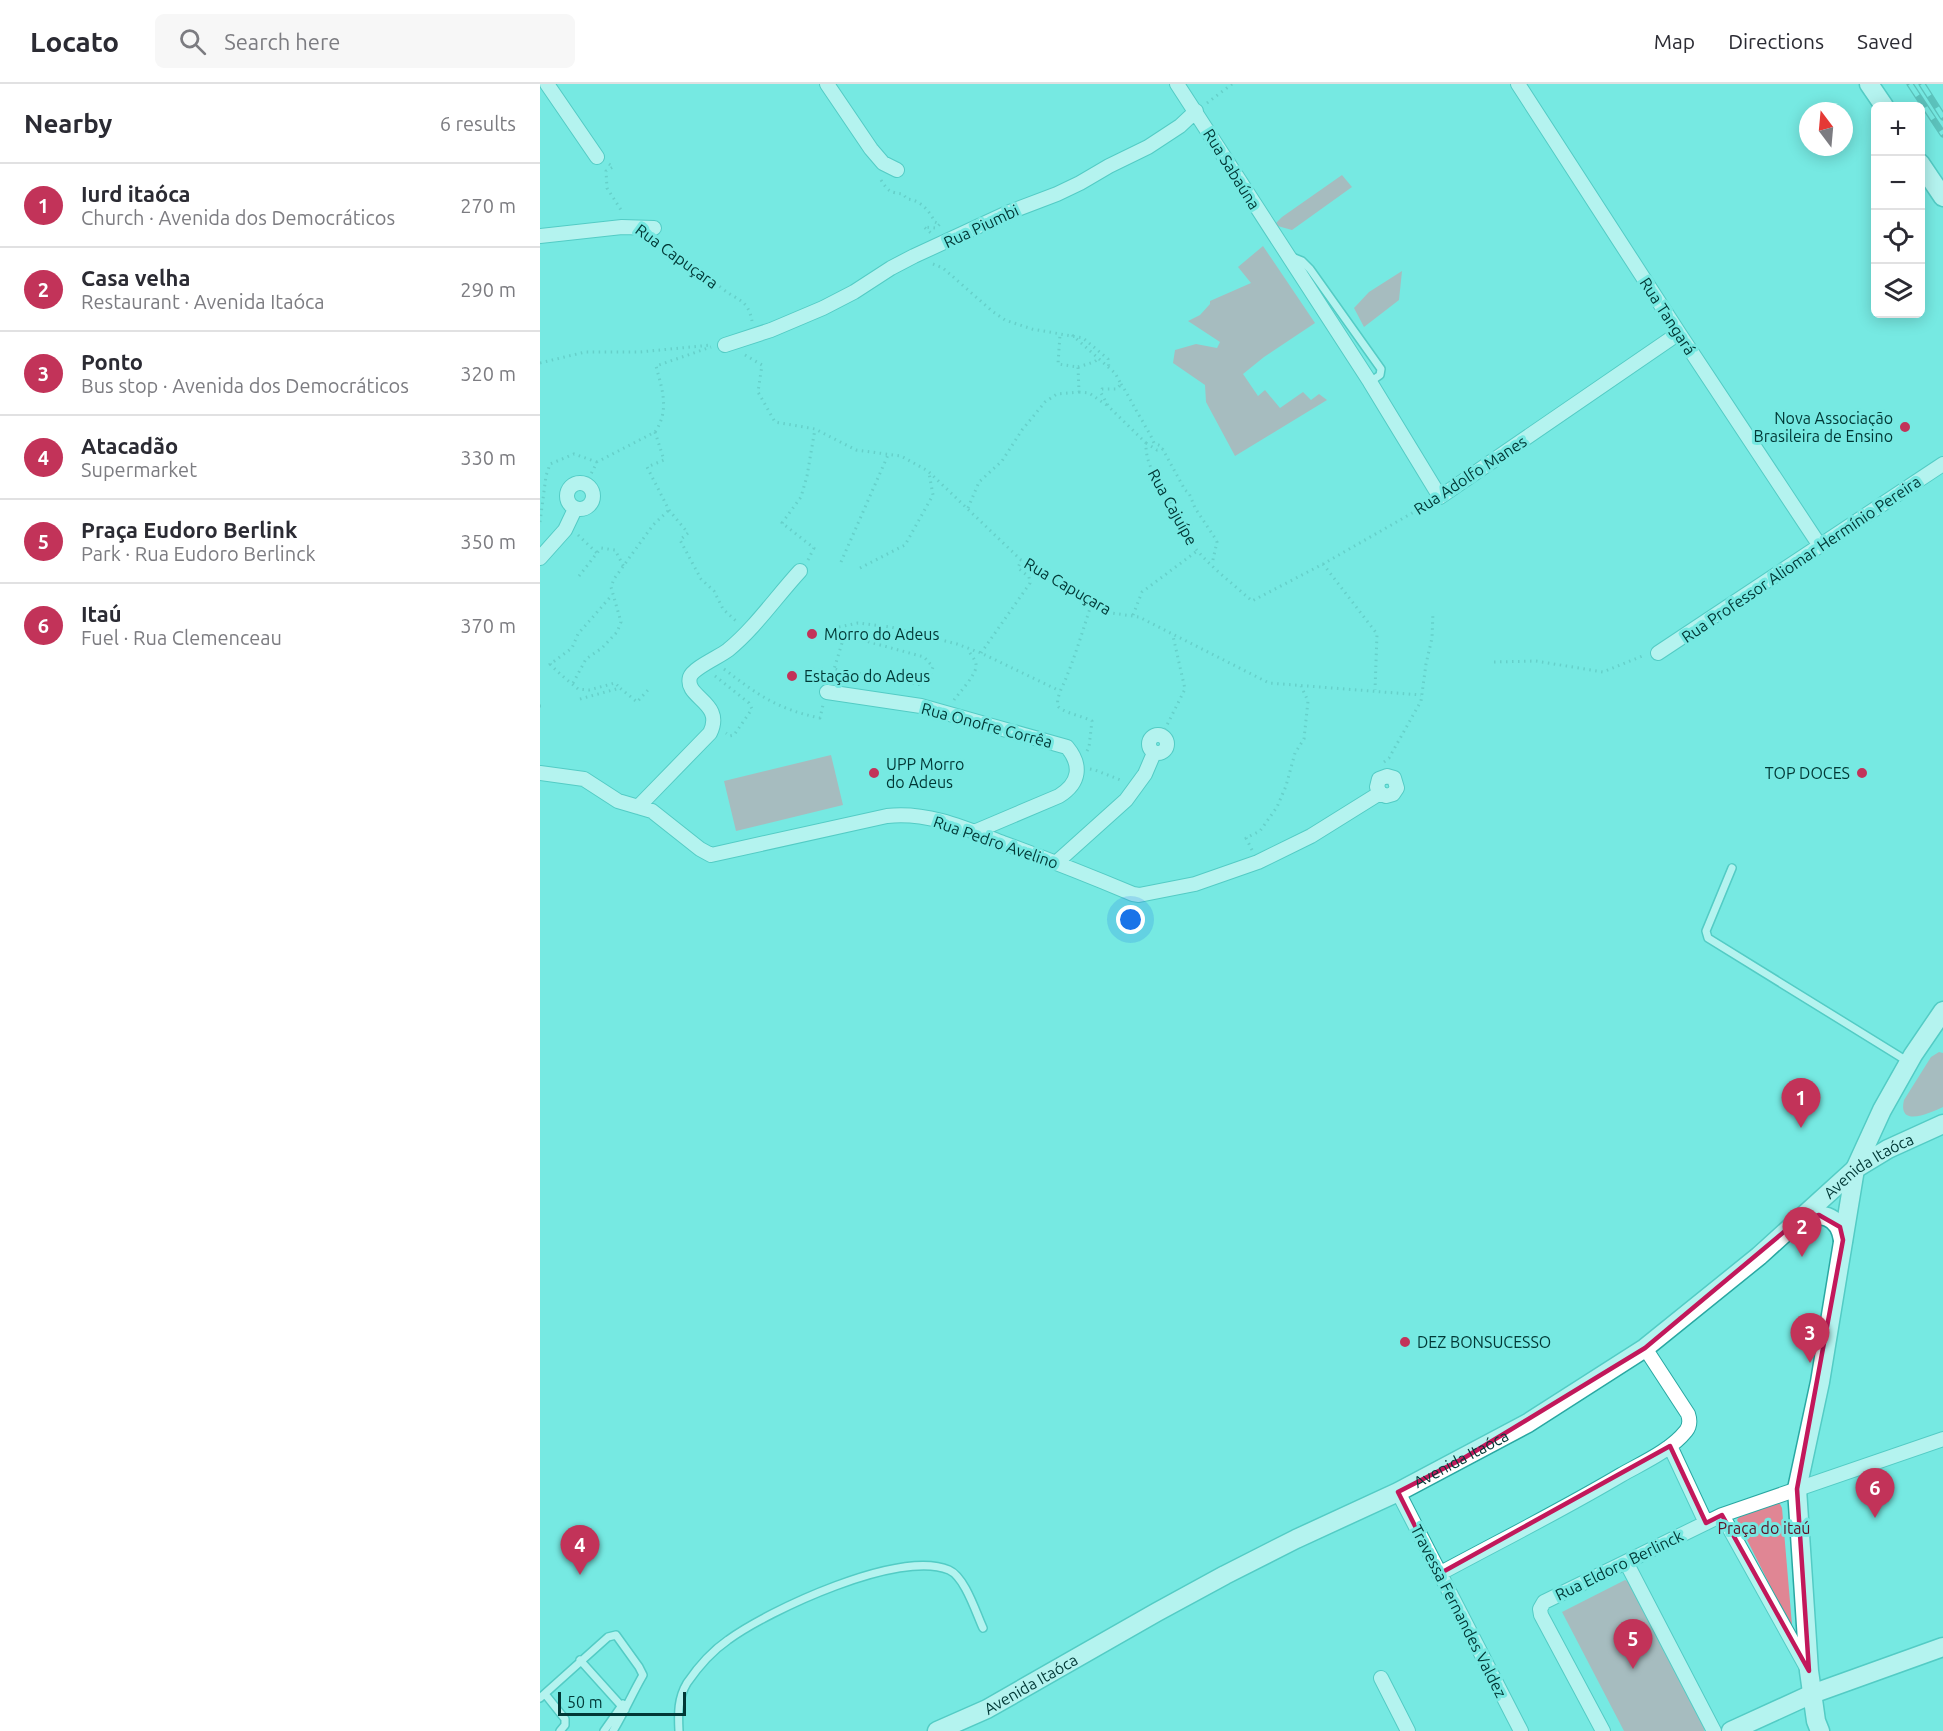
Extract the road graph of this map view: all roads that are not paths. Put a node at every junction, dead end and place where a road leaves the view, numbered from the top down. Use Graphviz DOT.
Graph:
graph roads {
  1 [pos="547,84"];
  2 [pos="827,84"];
  3 [pos="1177,84"];
  4 [pos="1518,84"];
  5 [pos="1869,84"];
  6 [pos="1881,102"];
  7 [pos="1196,111"];
  8 [pos="597,157"];
  9 [pos="897,170"];
  10 [pos="1925,170"];
  11 [pos="1943,197"];
  12 [pos="654,228"];
  13 [pos="540,236"];
  14 [pos="1679,333"];
  15 [pos="725,345"];
  16 [pos="1943,464"];
  17 [pos="586,484"];
  18 [pos="1440,497"];
  19 [pos="1820,546"];
  20 [pos="540,558"];
  21 [pos="800,571"];
  22 [pos="1658,653"];
  23 [pos="827,692"];
  24 [pos="1162,735"];
  25 [pos="540,773"];
  26 [pos="1381,777"];
  27 [pos="639,807"];
  28 [pos="974,832"];
  29 [pos="1057,862"];
  30 [pos="1732,868"];
  31 [pos="1943,1011"];
  32 [pos="1943,1040"];
  33 [pos="1911,1058"];
  34 [pos="1943,1125"];
  35 [pos="1855,1169"];
  36 [pos="1797,1221"];
  37 [pos="1843,1240"];
  38 [pos="1645,1348"];
  39 [pos="1943,1439"];
  40 [pos="1670,1446"];
  41 [pos="1797,1489"];
  42 [pos="1398,1492"];
  43 [pos="1722,1515"];
  44 [pos="1706,1523"];
  45 [pos="1626,1562"];
  46 [pos="1439,1574"];
  47 [pos="982,1628"];
  48 [pos="1943,1647"];
  49 [pos="580,1660"];
  50 [pos="1809,1671"];
  51 [pos="1381,1678"];
  52 [pos="1812,1694"];
  53 [pos="542,1696"];
  54 [pos="623,1708"];
  55 [pos="560,1731"];
  56 [pos="604,1731"];
  57 [pos="613,1731"];
  58 [pos="679,1731"];
  59 [pos="937,1731"];
  60 [pos="1408,1731"];
  61 [pos="1521,1731"];
  62 [pos="1603,1731"];
  63 [pos="1714,1731"];
  64 [pos="1731,1731"];
  65 [pos="1820,1731"];
  1 -- 8 [label="street"];
  2 -- 9 [label="street"];
  3 -- 7 [label="street, Rua Sabaúna"];
  4 -- 14 [label="street, Rua Tangará"];
  5 -- 6 [label="main road"];
  7 -- 15 [label="street, Rua Piumbi"];
  7 -- 18 [label="street, Rua Sabaúna"];
  10 -- 11 [label="main road"];
  12 -- 13 [label="street"];
  14 -- 18 [label="street, Rua Adolfo Manes"];
  14 -- 19 [label="street, Rua Tangará"];
  16 -- 19 [label="street, Rua Professor Aliomar Hermínio Pereira"];
  17 -- 20 [label="street"];
  19 -- 22 [label="street, Rua Professor Aliomar Hermínio Pereira"];
  21 -- 27 [label="street"];
  23 -- 28 [label="street, Rua Onofre Corrêa"];
  24 -- 29 [label="street"];
  25 -- 27 [label="street, Rua Pedro Avelino"];
  26 -- 29 [label="street, Rua Pedro Avelino"];
  27 -- 28 [label="street, Rua Pedro Avelino"];
  28 -- 29 [label="street, Rua Pedro Avelino"];
  30 -- 33 [label="lane"];
  31 -- 33 [label="main road"];
  32 -- 33 [label="main road"];
  33 -- 35 [label="main road"];
  34 -- 35 [label="main road, Avenida Itaóca"];
  35 -- 36 [label="main road, Avenida Itaóca"];
  35 -- 37 [label="main road"];
  36 -- 37 [label="main road"];
  36 -- 38 [label="main road, Avenida Itaóca"];
  37 -- 41 [label="main road"];
  38 -- 40 [label="street"];
  38 -- 42 [label="main road, Avenida Itaóca"];
  39 -- 41 [label="street, Rua Eldoro Berlinck"];
  40 -- 44 [label="street"];
  40 -- 46 [label="street"];
  41 -- 43 [label="street, Rua Eldoro Berlinck"];
  41 -- 50 [label="main road"];
  42 -- 46 [label="street, Travessa Fernandes Valdez"];
  42 -- 59 [label="main road, Avenida Itaóca"];
  43 -- 44 [label="street, Rua Eldoro Berlinck"];
  43 -- 50 [label="street"];
  44 -- 45 [label="street, Rua Eldoro Berlinck"];
  45 -- 62 [label="street, Rua Eldoro Berlinck"];
  45 -- 63 [label="street"];
  46 -- 61 [label="street, Travessa Fernandes Valdez"];
  47 -- 58 [label="lane"];
  48 -- 52 [label="main road"];
  49 -- 53 [label="lane"];
  49 -- 54 [label="lane"];
  49 -- 54 [label="lane"];
  50 -- 52 [label="main road"];
  51 -- 60 [label="street"];
  52 -- 64 [label="main road"];
  52 -- 65 [label="main road"];
  53 -- 55 [label="lane"];
  54 -- 56 [label="lane"];
  54 -- 57 [label="lane"];
}
